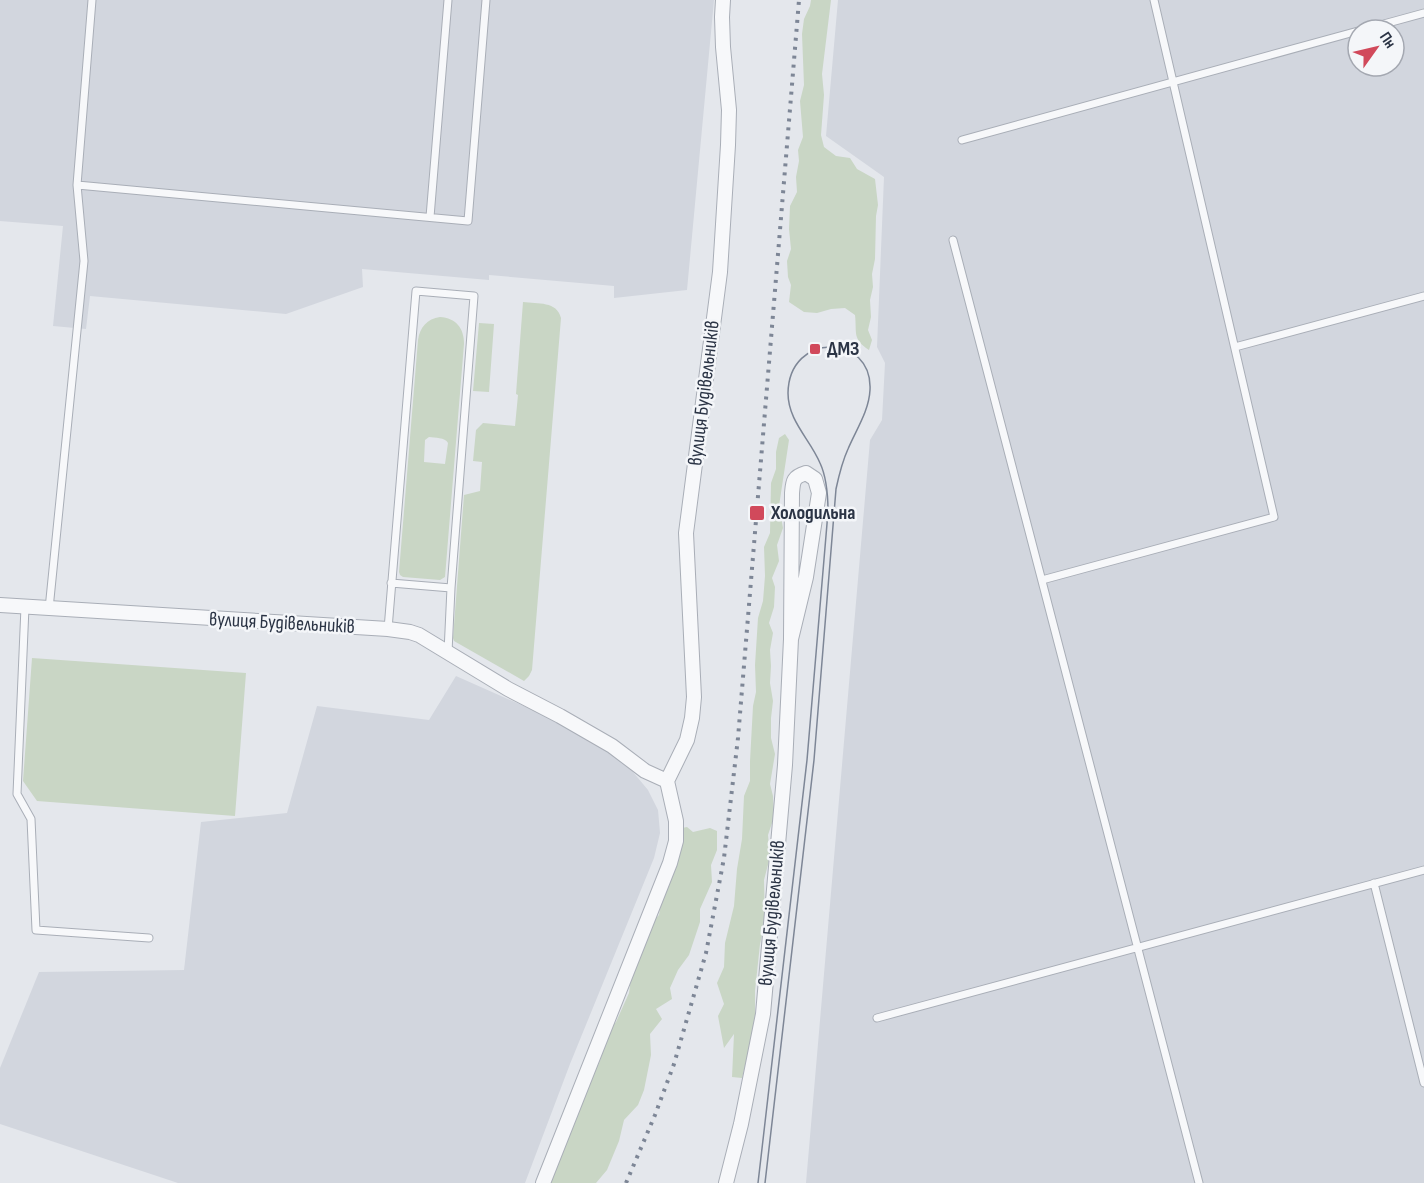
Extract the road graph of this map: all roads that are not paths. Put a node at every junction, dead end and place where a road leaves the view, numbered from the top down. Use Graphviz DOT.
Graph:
graph roads {
  1 [pos="92,0"];
  2 [pos="448,0"];
  3 [pos="486,0"];
  4 [pos="723,0"];
  5 [pos="1154,0"];
  6 [pos="1424,13"];
  7 [pos="1406,18"];
  8 [pos="1346,35"];
  9 [pos="1173,82"];
  10 [pos="962,140"];
  11 [pos="77,186"];
  12 [pos="430,217"];
  13 [pos="953,240"];
  14 [pos="1424,296"];
  15 [pos="1234,347"];
  16 [pos="1042,580"];
  17 [pos="391,583"];
  18 [pos="451,588"];
  19 [pos="0,605"];
  20 [pos="25,607"];
  21 [pos="49,609"];
  22 [pos="388,628"];
  23 [pos="791,639"];
  24 [pos="448,652"];
  25 [pos="667,781"];
  26 [pos="1424,870"];
  27 [pos="1374,883"];
  28 [pos="149,938"];
  29 [pos="1137,947"];
  30 [pos="877,1018"];
  31 [pos="1424,1083"];
  32 [pos="543,1183"];
  33 [pos="726,1183"];
  34 [pos="1199,1183"];
  1 -- 11 [label="lane"];
  2 -- 12 [label="lane"];
  3 -- 12 [label="lane"];
  4 -- 25 [label="street, вулиця Будівельників"];
  5 -- 9 [label="lane"];
  6 -- 7 [label="lane"];
  8 -- 9 [label="lane"];
  9 -- 10 [label="lane"];
  9 -- 15 [label="lane"];
  11 -- 12 [label="lane"];
  11 -- 21 [label="lane"];
  13 -- 16 [label="lane"];
  14 -- 15 [label="lane"];
  15 -- 16 [label="lane"];
  16 -- 29 [label="lane"];
  17 -- 18 [label="lane"];
  17 -- 18 [label="lane"];
  17 -- 22 [label="lane"];
  18 -- 24 [label="lane"];
  19 -- 20 [label="street, вулиця Будівельників"];
  20 -- 21 [label="street, вулиця Будівельників"];
  20 -- 28 [label="lane"];
  21 -- 22 [label="street, вулиця Будівельників"];
  22 -- 24 [label="street, вулиця Будівельників"];
  23 -- 23 [label="street, вулиця Будівельників"];
  23 -- 33 [label="street, вулиця Будівельників"];
  24 -- 25 [label="street, вулиця Будівельників"];
  25 -- 32 [label="street"];
  26 -- 27 [label="lane"];
  27 -- 29 [label="lane"];
  27 -- 31 [label="lane"];
  29 -- 30 [label="lane"];
  29 -- 34 [label="lane"];
}
